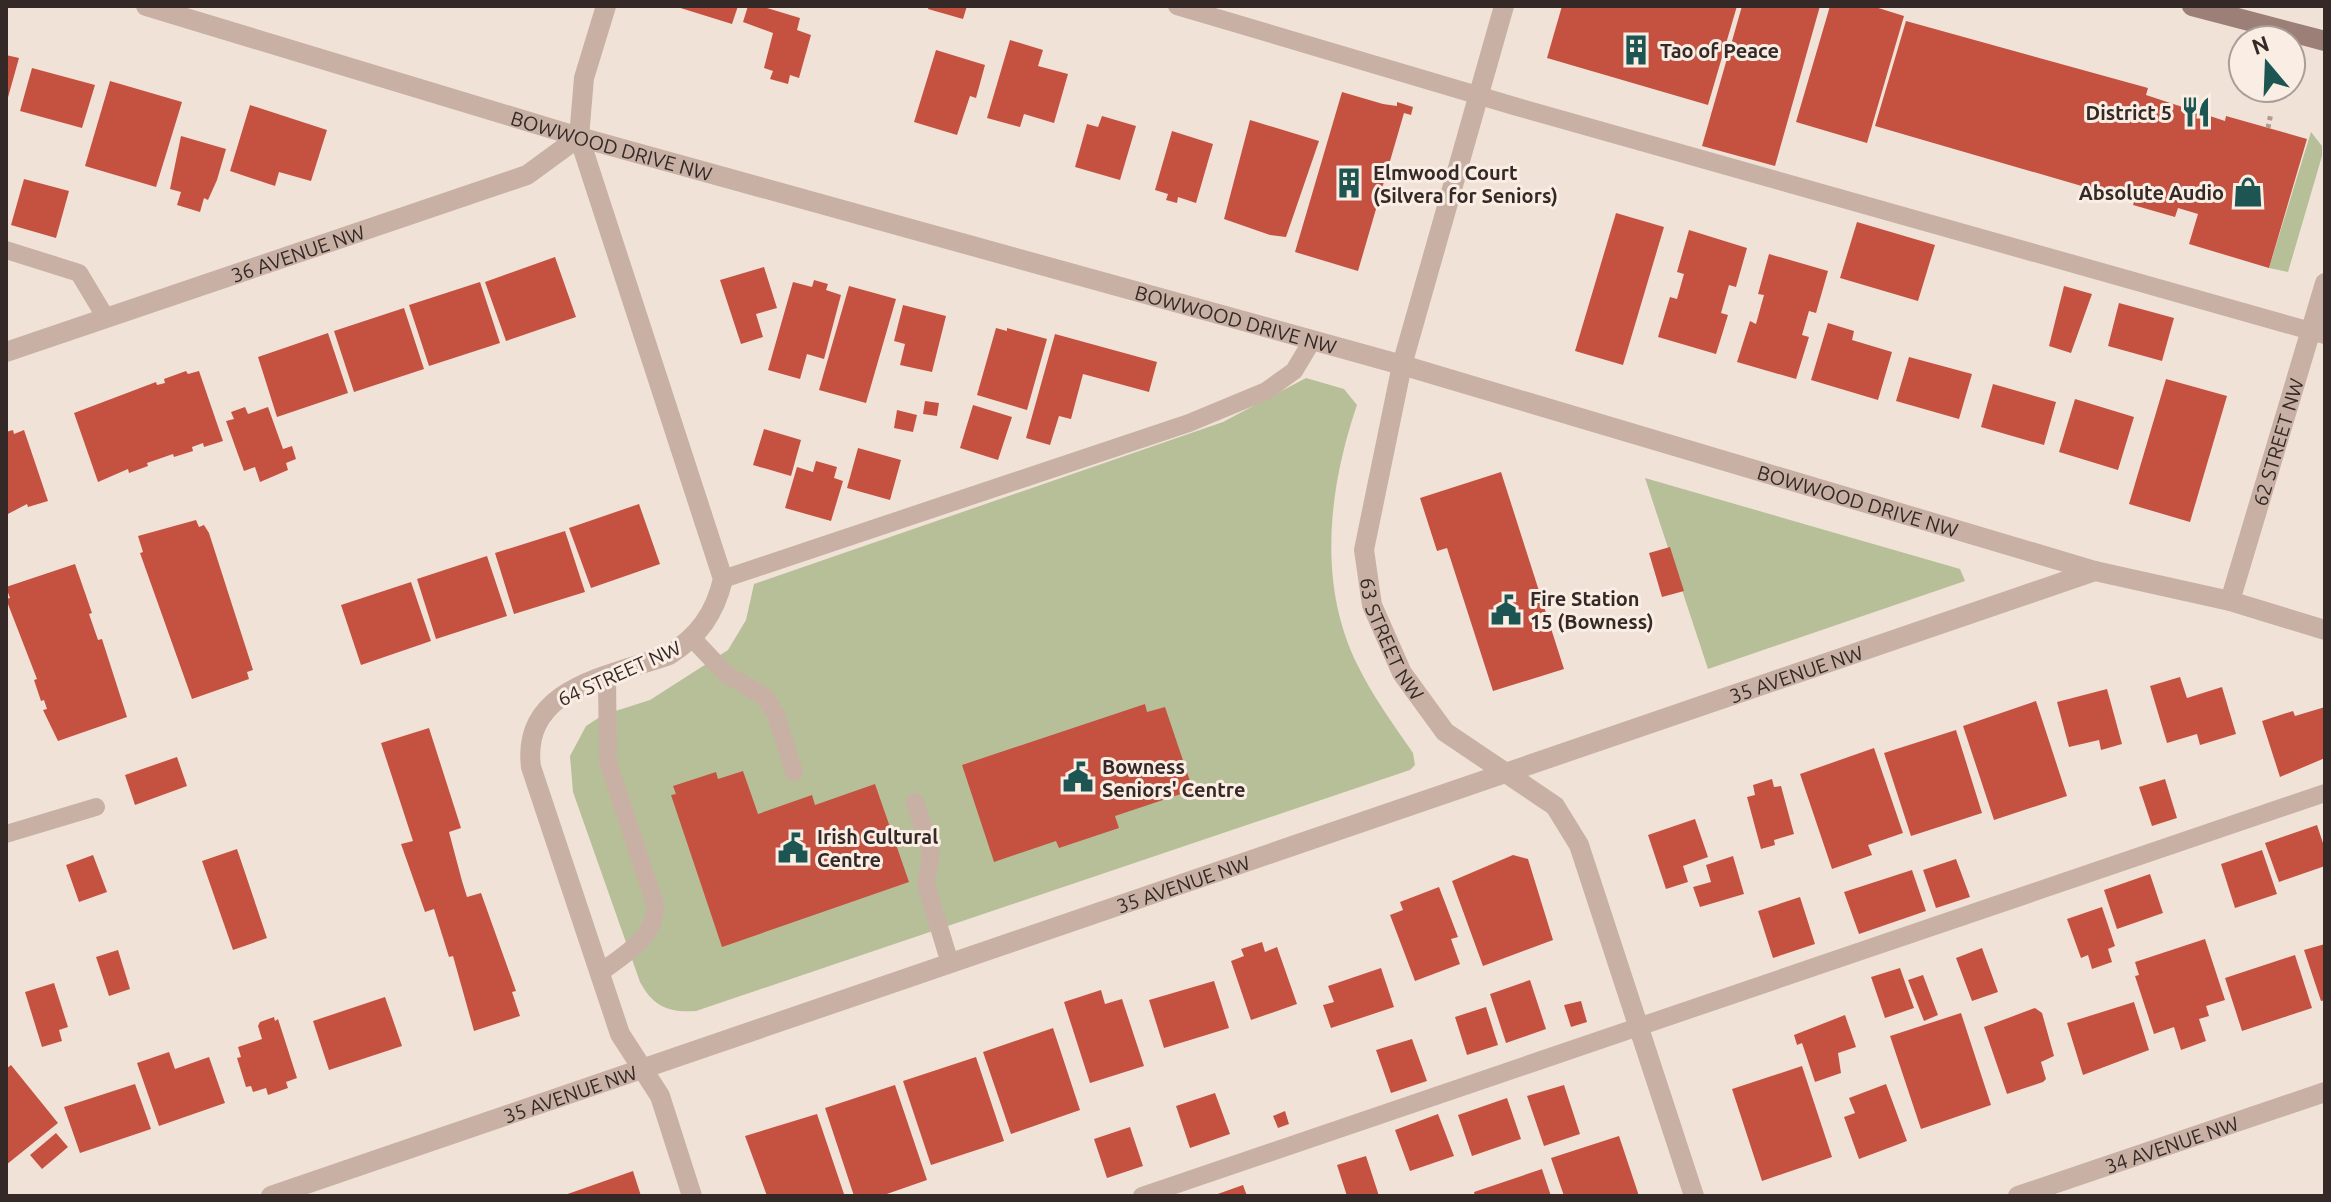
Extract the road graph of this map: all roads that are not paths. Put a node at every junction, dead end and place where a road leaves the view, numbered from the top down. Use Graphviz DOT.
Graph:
graph roads {
  1 [pos="146,6"];
  2 [pos="606,6"];
  3 [pos="1177,6"];
  4 [pos="1504,6"];
  5 [pos="2198,7"];
  6 [pos="2325,41"];
  7 [pos="1480,95"];
  8 [pos="579,137"];
  9 [pos="6,250"];
  10 [pos="2325,283"];
  11 [pos="106,318"];
  12 [pos="2318,333"];
  13 [pos="1312,341"];
  14 [pos="6,352"];
  15 [pos="1402,365"];
  16 [pos="2095,571"];
  17 [pos="723,579"];
  18 [pos="2230,601"];
  19 [pos="2325,630"];
  20 [pos="692,638"];
  21 [pos="607,677"];
  22 [pos="794,772"];
  23 [pos="1508,774"];
  24 [pos="2325,793"];
  25 [pos="915,802"];
  26 [pos="96,807"];
  27 [pos="6,834"];
  28 [pos="950,963"];
  29 [pos="600,973"];
  30 [pos="1641,1028"];
  31 [pos="643,1068"];
  32 [pos="2325,1092"];
  33 [pos="271,1196"];
  34 [pos="692,1196"];
  35 [pos="1142,1196"];
  36 [pos="1694,1196"];
  37 [pos="2018,1196"];
  1 -- 8 [label="street, BOWWOOD DRIVE NW"];
  2 -- 8 [label="street"];
  3 -- 7 [label="lane"];
  4 -- 7 [label="street, 63 STREET NW"];
  5 -- 6 [label="street"];
  7 -- 12 [label="lane"];
  7 -- 15 [label="street, 63 STREET NW"];
  8 -- 11 [label="street, 36 AVENUE NW"];
  8 -- 13 [label="street, BOWWOOD DRIVE NW"];
  8 -- 17 [label="street"];
  9 -- 11 [label="lane"];
  10 -- 12 [label="street, 62 STREET NW"];
  11 -- 14 [label="street, 36 AVENUE NW"];
  12 -- 18 [label="street, 62 STREET NW"];
  13 -- 15 [label="street, BOWWOOD DRIVE NW"];
  13 -- 17 [label="lane"];
  15 -- 16 [label="street, BOWWOOD DRIVE NW"];
  15 -- 23 [label="street, 63 STREET NW"];
  16 -- 18 [label="street, BOWWOOD DRIVE NW"];
  16 -- 23 [label="street, 35 AVENUE NW"];
  17 -- 20 [label="street, 64 STREET NW"];
  18 -- 19 [label="street, BOWWOOD DRIVE NW"];
  20 -- 21 [label="street, 64 STREET NW"];
  20 -- 22 [label="lane"];
  21 -- 29 [label="lane"];
  21 -- 29 [label="street, 64 STREET NW"];
  23 -- 28 [label="street, 35 AVENUE NW"];
  23 -- 30 [label="street, 63 STREET NW"];
  24 -- 30 [label="lane"];
  25 -- 28 [label="lane"];
  26 -- 27 [label="lane"];
  28 -- 31 [label="street, 35 AVENUE NW"];
  29 -- 31 [label="street, 64 STREET NW"];
  30 -- 35 [label="lane"];
  30 -- 36 [label="street, 63 STREET NW"];
  31 -- 33 [label="street, 35 AVENUE NW"];
  31 -- 34 [label="street, 64 STREET NW"];
  32 -- 37 [label="street, 34 AVENUE NW"];
}
